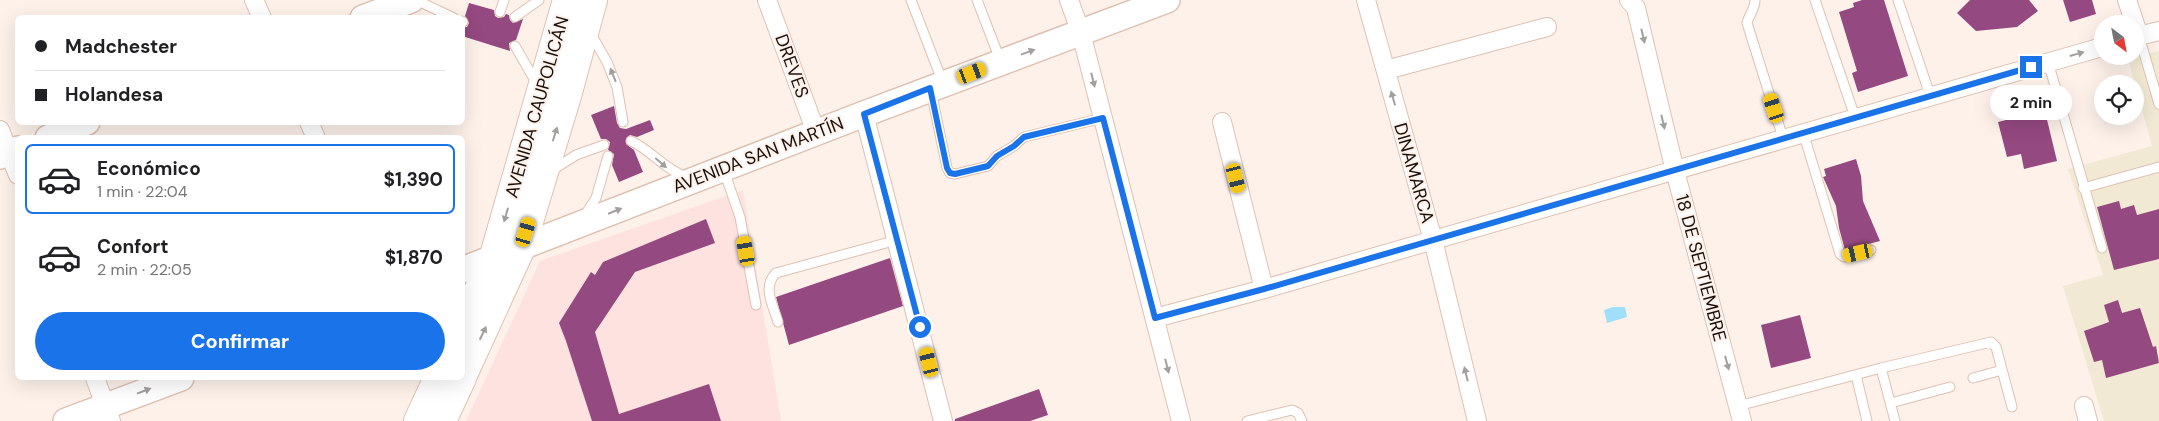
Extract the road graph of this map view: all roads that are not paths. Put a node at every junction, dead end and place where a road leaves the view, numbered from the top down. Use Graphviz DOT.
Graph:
graph roads {
  1 [pos="254,0"];
  2 [pos="411,0"];
  3 [pos="416,0"];
  4 [pos="504,0"];
  5 [pos="539,0"];
  6 [pos="567,0"];
  7 [pos="767,0"];
  8 [pos="910,0"];
  9 [pos="977,0"];
  10 [pos="1069,0"];
  11 [pos="1167,0"];
  12 [pos="1366,0"];
  13 [pos="1629,0"];
  14 [pos="1755,0"];
  15 [pos="1814,0"];
  16 [pos="1898,0"];
  17 [pos="2127,0"];
  18 [pos="591,10"];
  19 [pos="500,12"];
  20 [pos="261,15"];
  21 [pos="371,15"];
  22 [pos="448,15"];
  23 [pos="2131,15"];
  24 [pos="515,16"];
  25 [pos="1547,27"];
  26 [pos="2159,31"];
  27 [pos="1081,32"];
  28 [pos="2144,35"];
  29 [pos="515,46"];
  30 [pos="2094,49"];
  31 [pos="2144,53"];
  32 [pos="1002,62"];
  33 [pos="2048,62"];
  34 [pos="1386,70"];
  35 [pos="2156,81"];
  36 [pos="937,86"];
  37 [pos="541,91"];
  38 [pos="1930,96"];
  39 [pos="2159,104"];
  40 [pos="864,114"];
  41 [pos="1855,117"];
  42 [pos="1103,118"];
  43 [pos="623,122"];
  44 [pos="1222,122"];
  45 [pos="80,125"];
  46 [pos="816,132"];
  47 [pos="1803,132"];
  48 [pos="55,135"];
  49 [pos="1784,138"];
  50 [pos="630,141"];
  51 [pos="604,145"];
  52 [pos="7,147"];
  53 [pos="608,156"];
  54 [pos="15,167"];
  55 [pos="2159,167"];
  56 [pos="723,169"];
  57 [pos="1674,171"];
  58 [pos="542,176"];
  59 [pos="695,179"];
  60 [pos="2083,188"];
  61 [pos="573,228"];
  62 [pos="897,240"];
  63 [pos="1433,240"];
  64 [pos="521,248"];
  65 [pos="2102,248"];
  66 [pos="1871,250"];
  67 [pos="493,259"];
  68 [pos="465,269"];
  69 [pos="1264,289"];
  70 [pos="756,304"];
  71 [pos="465,318"];
  72 [pos="1155,318"];
  73 [pos="778,322"];
  74 [pos="1881,368"];
  75 [pos="465,370"];
  76 [pos="2002,370"];
  77 [pos="1856,375"];
  78 [pos="1973,378"];
  79 [pos="96,380"];
  80 [pos="177,380"];
  81 [pos="461,380"];
  82 [pos="431,382"];
  83 [pos="1950,387"];
  84 [pos="1891,403"];
  85 [pos="2012,407"];
  86 [pos="109,414"];
  87 [pos="1740,414"];
  88 [pos="66,421"];
  89 [pos="418,421"];
  90 [pos="442,421"];
  91 [pos="943,421"];
  92 [pos="1181,421"];
  93 [pos="1247,421"];
  94 [pos="1302,421"];
  95 [pos="1478,421"];
  96 [pos="1867,421"];
  97 [pos="1896,421"];
  1 -- 20 [label="street"];
  2 -- 21 [label="main road"];
  3 -- 22 [label="lane"];
  4 -- 19 [label="lane"];
  5 -- 24 [label="lane"];
  6 -- 37 [label="main road, AVENIDA CAUPOLICÁN"];
  7 -- 46 [label="street, DREVES"];
  8 -- 36 [label="lane"];
  9 -- 32 [label="lane"];
  10 -- 27 [label="street"];
  11 -- 27 [label="main road, AVENIDA SAN MARTÍN"];
  12 -- 34 [label="street, DINAMARCA"];
  13 -- 57 [label="street, 18 DE SEPTIEMBRE, one-way"];
  14 -- 49 [label="lane"];
  15 -- 41 [label="lane"];
  16 -- 38 [label="lane"];
  17 -- 23 [label="street"];
  43 -- 18 [label="lane, one-way"];
  58 -- 18 [label="main road, AVENIDA CAUPOLICÁN, one-way"];
  25 -- 34 [label="street"];
  26 -- 28 [label="street"];
  32 -- 27 [label="main road, AVENIDA SAN MARTÍN, one-way"];
  27 -- 42 [label="street, one-way"];
  29 -- 37 [label="lane"];
  33 -- 30 [label="street, one-way"];
  31 -- 35 [label="lane"];
  32 -- 36 [label="main road, AVENIDA SAN MARTÍN"];
  33 -- 38 [label="street"];
  33 -- 60 [label="lane"];
  63 -- 34 [label="street, DINAMARCA, one-way"];
  35 -- 39 [label="lane"];
  36 -- 40 [label="main road, AVENIDA SAN MARTÍN"];
  36 -- 42 [label="lane"];
  37 -- 67 [label="main road, AVENIDA CAUPOLICÁN, one-way"];
  38 -- 41 [label="street"];
  40 -- 46 [label="main road, AVENIDA SAN MARTÍN"];
  40 -- 62 [label="street"];
  41 -- 47 [label="street"];
  42 -- 72 [label="street"];
  44 -- 69 [label="street"];
  45 -- 48 [label="main road"];
  46 -- 56 [label="main road, AVENIDA SAN MARTÍN"];
  47 -- 49 [label="street"];
  47 -- 66 [label="lane"];
  49 -- 57 [label="street"];
  50 -- 59 [label="lane, one-way"];
  51 -- 58 [label="lane"];
  52 -- 54 [label="street"];
  53 -- 61 [label="lane"];
  55 -- 60 [label="lane"];
  56 -- 59 [label="main road, AVENIDA SAN MARTÍN"];
  56 -- 70 [label="lane"];
  57 -- 63 [label="street"];
  57 -- 87 [label="street, 18 DE SEPTIEMBRE, one-way"];
  58 -- 64 [label="main road, AVENIDA CAUPOLICÁN"];
  61 -- 59 [label="main road, AVENIDA SAN MARTÍN, one-way"];
  60 -- 65 [label="lane"];
  61 -- 64 [label="main road, AVENIDA SAN MARTÍN"];
  62 -- 73 [label="lane"];
  62 -- 91 [label="street"];
  63 -- 69 [label="street"];
  95 -- 63 [label="street, DINAMARCA, one-way"];
  64 -- 67 [label="main road, AVENIDA SAN MARTÍN"];
  75 -- 64 [label="main road, AVENIDA CAUPOLICÁN, one-way"];
  67 -- 68 [label="main road, AVENIDA SAN MARTÍN"];
  67 -- 71 [label="main road, AVENIDA CAUPOLICÁN"];
  69 -- 72 [label="street"];
  72 -- 92 [label="street, one-way"];
  74 -- 76 [label="lane"];
  74 -- 77 [label="lane"];
  74 -- 84 [label="lane"];
  76 -- 78 [label="lane"];
  76 -- 85 [label="lane"];
  77 -- 87 [label="lane"];
  77 -- 96 [label="lane"];
  79 -- 86 [label="street"];
  86 -- 80 [label="main road, one-way"];
  81 -- 90 [label="main road, AVENIDA CAUPOLICÁN"];
  82 -- 89 [label="main road"];
  83 -- 84 [label="lane"];
  84 -- 97 [label="lane"];
  86 -- 88 [label="main road"];
  93 -- 94 [label="lane"];
}
